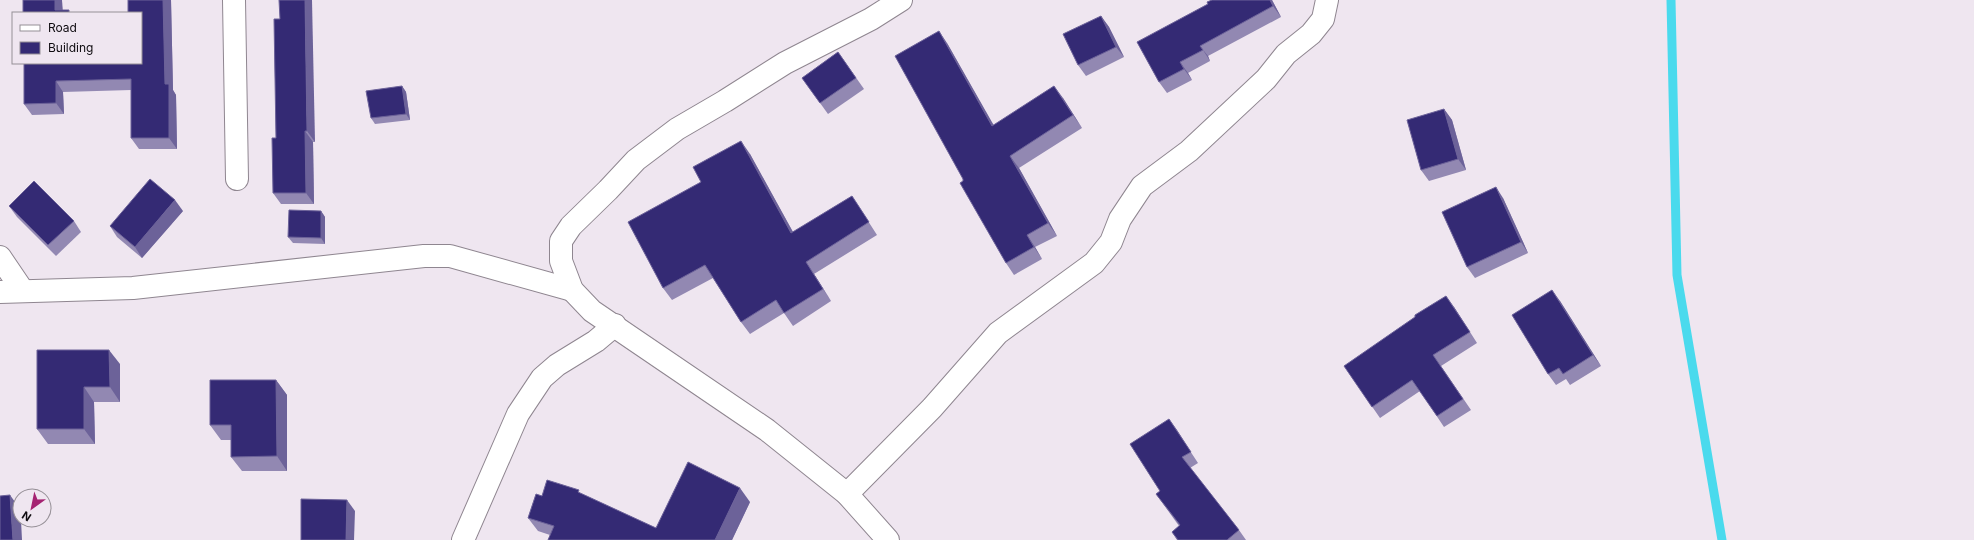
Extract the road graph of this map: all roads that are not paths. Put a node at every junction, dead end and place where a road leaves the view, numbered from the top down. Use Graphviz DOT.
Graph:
graph roads {
  1 [pos="234,0"];
  2 [pos="900,0"];
  3 [pos="1327,0"];
  4 [pos="237,179"];
  5 [pos="0,257"];
  6 [pos="572,290"];
  7 [pos="23,291"];
  8 [pos="0,292"];
  9 [pos="615,325"];
  10 [pos="847,494"];
  11 [pos="463,540"];
  12 [pos="888,540"];
  1 -- 4 [label="street"];
  2 -- 6 [label="street"];
  3 -- 10 [label="street"];
  5 -- 7 [label="street"];
  6 -- 7 [label="street"];
  6 -- 9 [label="street"];
  7 -- 8 [label="street"];
  9 -- 10 [label="street"];
  9 -- 11 [label="street"];
  10 -- 12 [label="street"];
}
